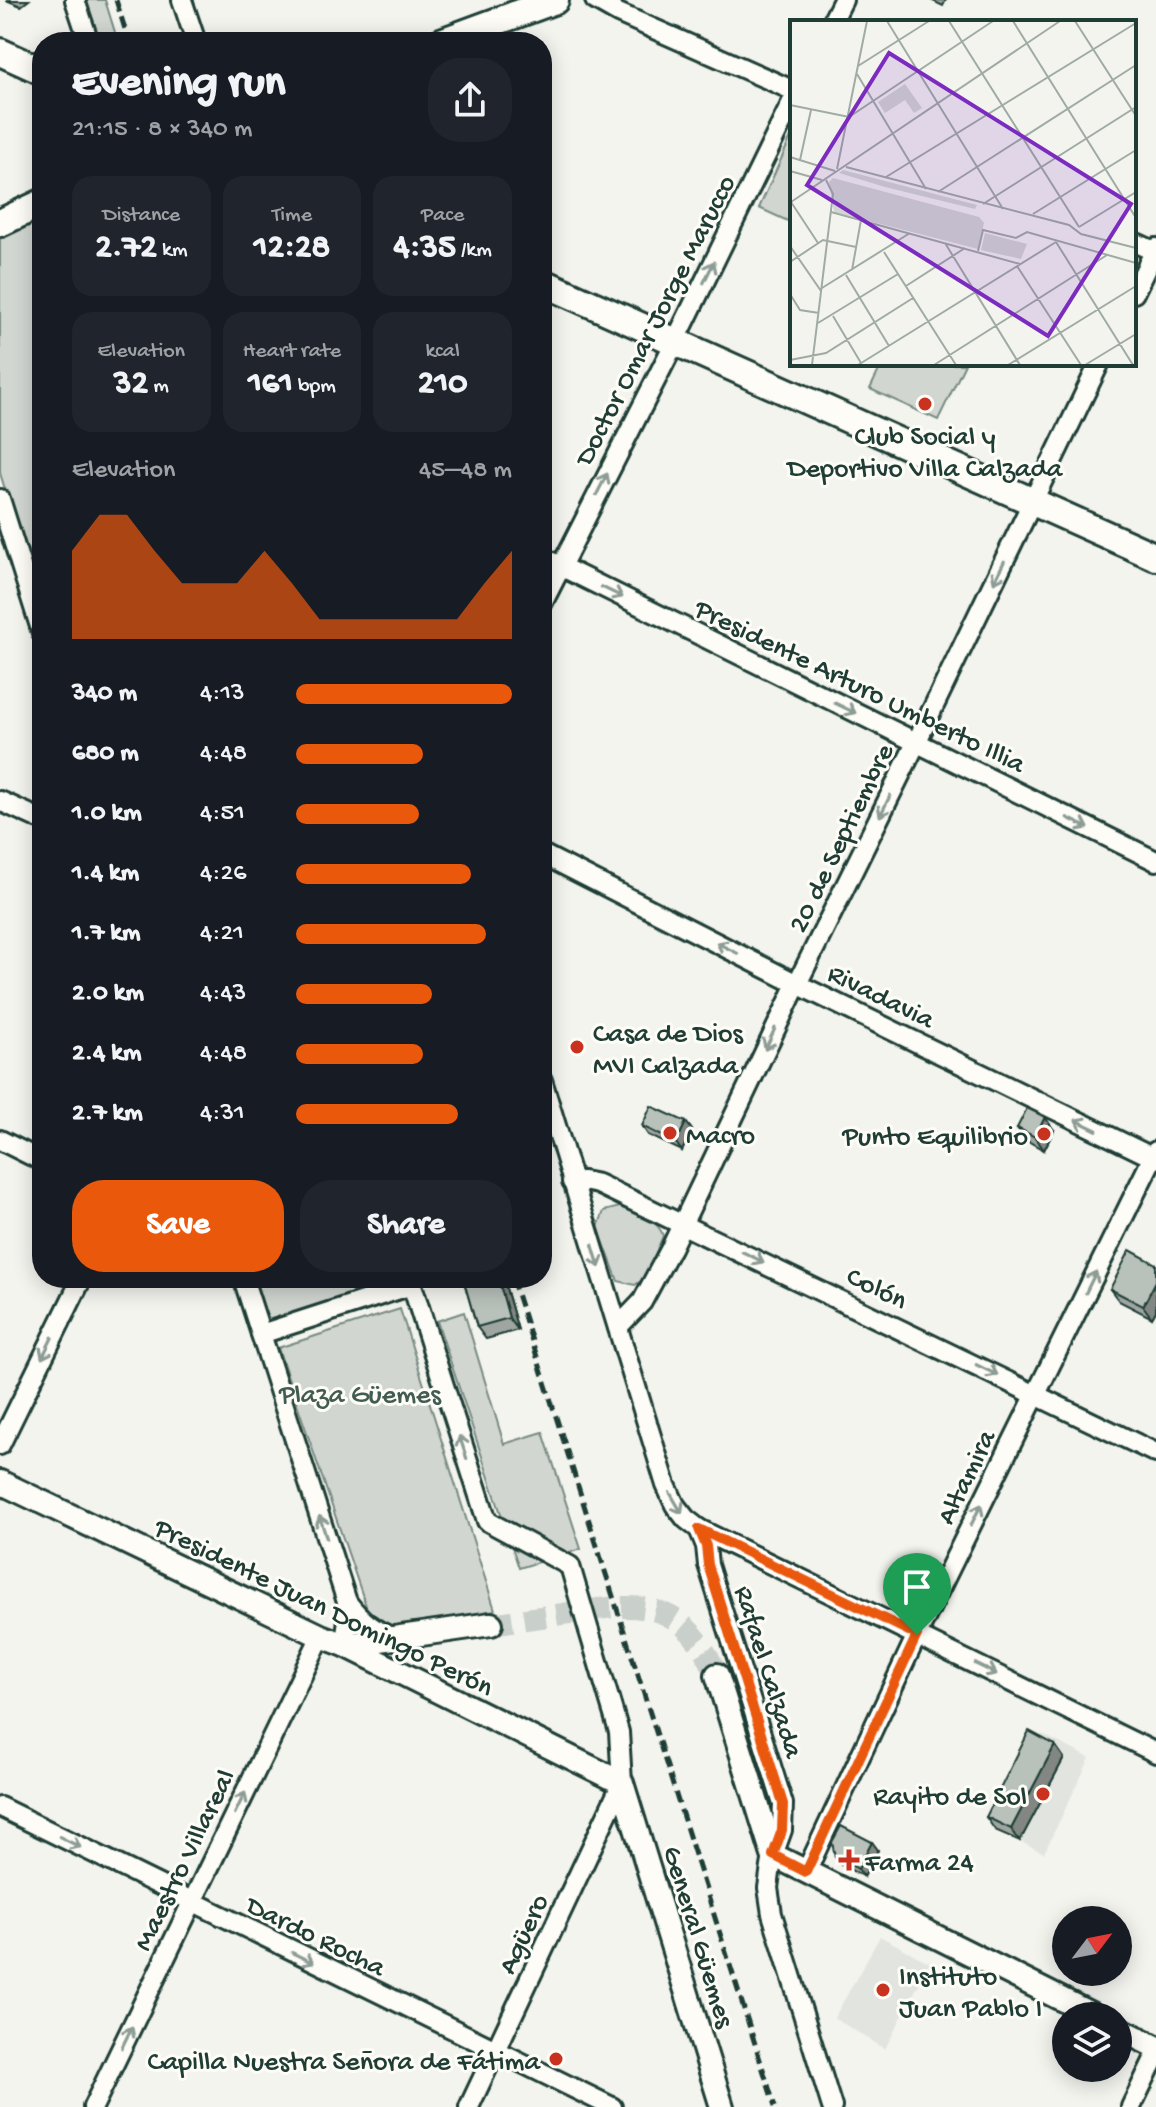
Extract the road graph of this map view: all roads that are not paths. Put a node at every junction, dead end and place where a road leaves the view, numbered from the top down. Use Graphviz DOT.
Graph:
graph roads {
  1 [pos="75,0"];
  2 [pos="182,0"];
  3 [pos="555,0"];
  4 [pos="595,0"];
  5 [pos="843,0"];
  6 [pos="833,20"];
  7 [pos="86,32"];
  8 [pos="193,32"];
  9 [pos="468,32"];
  10 [pos="0,34"];
  11 [pos="32,48"];
  12 [pos="0,52"];
  13 [pos="32,66"];
  14 [pos="790,89"];
  15 [pos="790,106"];
  16 [pos="32,208"];
  17 [pos="0,223"];
  18 [pos="1136,243"];
  19 [pos="1155,250"];
  20 [pos="552,287"];
  21 [pos="1136,289"];
  22 [pos="675,342"];
  23 [pos="1098,366"];
  24 [pos="0,499"];
  25 [pos="1033,502"];
  26 [pos="1156,557"];
  27 [pos="552,562"];
  28 [pos="560,566"];
  29 [pos="552,583"];
  30 [pos="32,601"];
  31 [pos="916,743"];
  32 [pos="0,801"];
  33 [pos="32,815"];
  34 [pos="552,859"];
  35 [pos="1156,861"];
  36 [pos="797,984"];
  37 [pos="552,1114"];
  38 [pos="0,1140"];
  39 [pos="32,1156"];
  40 [pos="1155,1156"];
  41 [pos="572,1182"];
  42 [pos="683,1223"];
  43 [pos="77,1288"];
  44 [pos="246,1288"];
  45 [pos="403,1288"];
  46 [pos="413,1288"];
  47 [pos="618,1327"];
  48 [pos="261,1334"];
  49 [pos="1036,1393"];
  50 [pos="0,1445"];
  51 [pos="1156,1453"];
  52 [pos="0,1482"];
  53 [pos="699,1529"];
  54 [pos="347,1602"];
  55 [pos="491,1624"];
  56 [pos="917,1635"];
  57 [pos="321,1636"];
  58 [pos="394,1638"];
  59 [pos="345,1645"];
  60 [pos="717,1675"];
  61 [pos="1156,1753"];
  62 [pos="622,1783"];
  63 [pos="0,1807"];
  64 [pos="773,1855"];
  65 [pos="806,1872"];
  66 [pos="191,1903"];
  67 [pos="1067,2002"];
  68 [pos="1132,2035"];
  69 [pos="1156,2047"];
  70 [pos="496,2051"];
  71 [pos="1156,2055"];
  72 [pos="93,2107"];
  73 [pos="469,2107"];
  74 [pos="612,2107"];
  75 [pos="722,2107"];
  76 [pos="832,2107"];
  77 [pos="1131,2107"];
  1 -- 7 [label="street"];
  2 -- 8 [label="street"];
  3 -- 9 [label="main road"];
  4 -- 14 [label="street"];
  5 -- 6 [label="street"];
  10 -- 11 [label="main road"];
  12 -- 13 [label="main road"];
  22 -- 15 [label="street, Doctor Omar Jorge Marucco, one-way"];
  16 -- 17 [label="main road"];
  18 -- 19 [label="street"];
  19 -- 21 [label="street"];
  20 -- 22 [label="main road"];
  22 -- 25 [label="main road"];
  28 -- 22 [label="street, Doctor Omar Jorge Marucco, one-way"];
  23 -- 25 [label="street, 20 de Septiembre"];
  24 -- 30 [label="street"];
  25 -- 26 [label="main road"];
  25 -- 31 [label="street, 20 de Septiembre, one-way"];
  27 -- 28 [label="street, Presidente Arturo Umberto Illia"];
  28 -- 29 [label="street, Doctor Omar Jorge Marucco"];
  28 -- 31 [label="street, Presidente Arturo Umberto Illia, one-way"];
  31 -- 35 [label="street, Presidente Arturo Umberto Illia, one-way"];
  31 -- 36 [label="street, 20 de Septiembre, one-way"];
  32 -- 33 [label="street"];
  36 -- 34 [label="street, Rivadavia, one-way"];
  40 -- 36 [label="street, Rivadavia, one-way"];
  36 -- 42 [label="street, 20 de Septiembre, one-way"];
  37 -- 41 [label="street, Rafael Calzada"];
  38 -- 39 [label="street"];
  49 -- 40 [label="street, Altamira, one-way"];
  41 -- 42 [label="street, Colón"];
  41 -- 47 [label="street, Rafael Calzada, one-way"];
  42 -- 47 [label="street, 20 de Septiembre"];
  42 -- 49 [label="street, Colón, one-way"];
  43 -- 50 [label="street, one-way"];
  44 -- 48 [label="street"];
  45 -- 48 [label="street, one-way, bridge"];
  62 -- 46 [label="street, one-way, bridge"];
  47 -- 53 [label="street, Rafael Calzada, one-way"];
  54 -- 48 [label="street, one-way"];
  49 -- 51 [label="street, Colón"];
  56 -- 49 [label="street, Altamira, one-way"];
  52 -- 57 [label="street, Presidente Juan Domingo Perón"];
  53 -- 56 [label="street"];
  53 -- 64 [label="street, Rafael Calzada"];
  54 -- 58 [label="street"];
  54 -- 59 [label="street"];
  55 -- 58 [label="street"];
  56 -- 61 [label="street, one-way"];
  56 -- 65 [label="street, Altamira"];
  57 -- 59 [label="street, Presidente Juan Domingo Perón"];
  66 -- 57 [label="street, Maestro Villareal, one-way"];
  58 -- 59 [label="street"];
  59 -- 62 [label="street, Presidente Juan Domingo Perón"];
  60 -- 64 [label="street"];
  62 -- 70 [label="street, Agüero"];
  62 -- 75 [label="street, General Güemes"];
  63 -- 66 [label="street, Dardo Rocha, one-way"];
  64 -- 65 [label="street"];
  64 -- 76 [label="street, Rafael Calzada"];
  65 -- 67 [label="street"];
  66 -- 70 [label="street, Dardo Rocha, one-way"];
  72 -- 66 [label="street, Maestro Villareal, one-way"];
  68 -- 69 [label="street"];
  70 -- 73 [label="street, Agüero"];
  70 -- 74 [label="street, Dardo Rocha"];
  71 -- 77 [label="street"];
}
